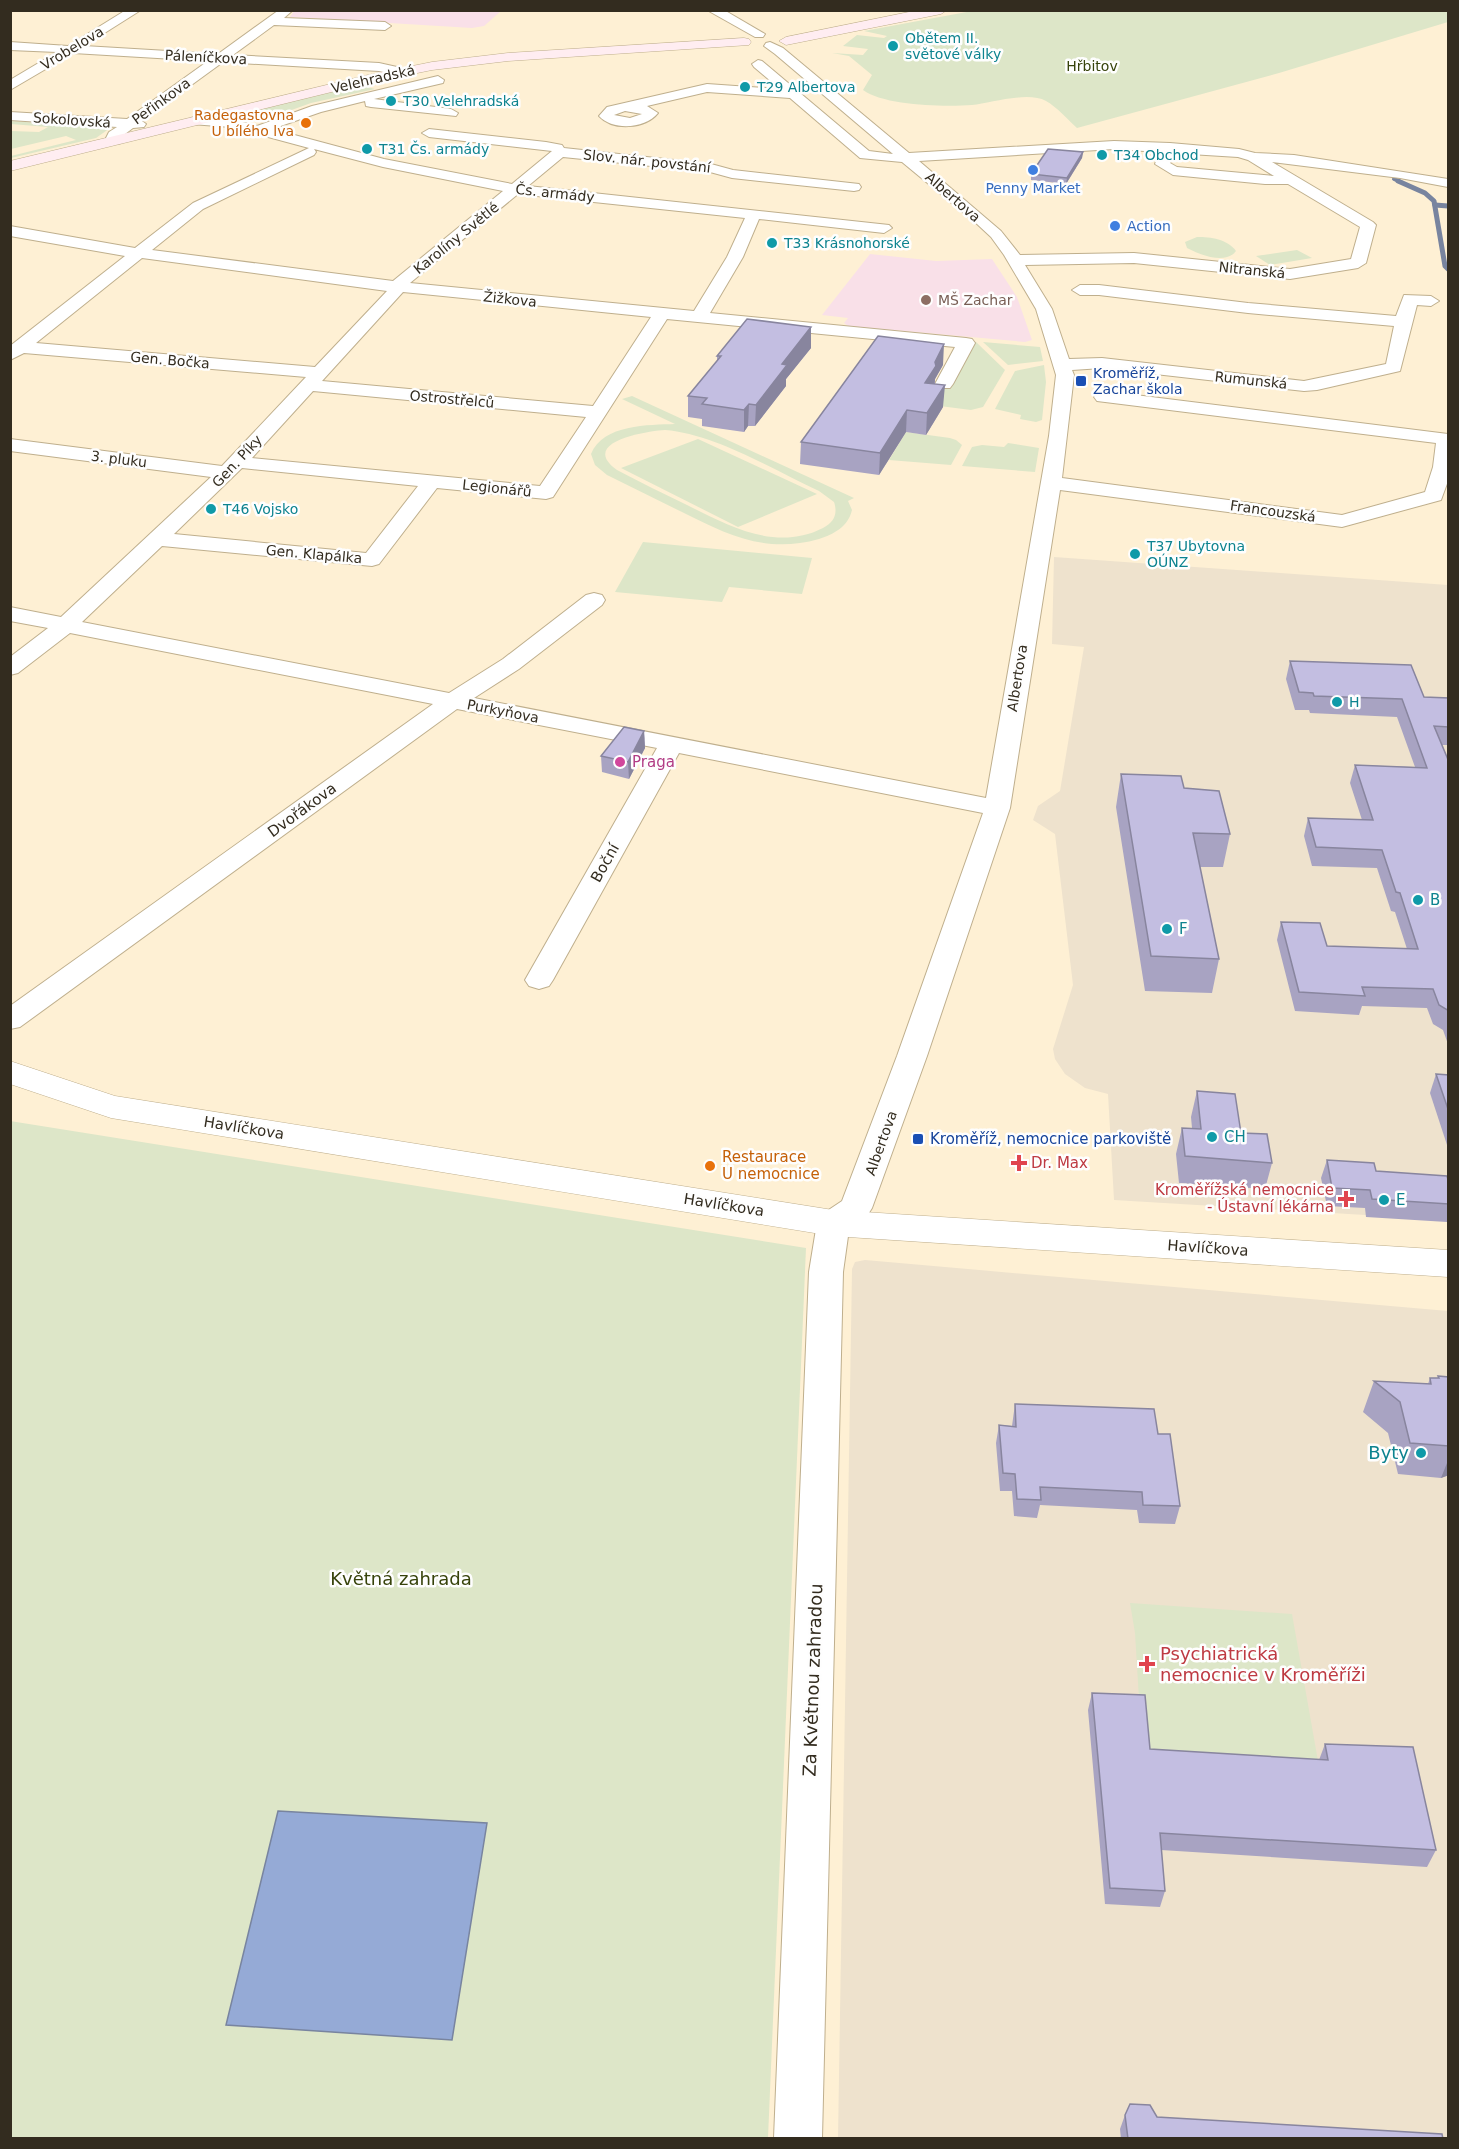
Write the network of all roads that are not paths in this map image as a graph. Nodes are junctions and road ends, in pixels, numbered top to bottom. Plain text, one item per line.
1 (135, 10) edge
2 (287, 10) edge
3 (712, 10) edge
4 (941, 10) edge
5 (273, 21) junction
6 (385, 26) dead end
7 (759, 34) junction
8 (778, 41) junction
9 (744, 42) junction
10 (10, 46) edge
11 (70, 49) junction
12 (221, 58) junction
13 (758, 64) dead end
14 (401, 72) junction
15 (438, 80) dead end
16 (10, 86) edge
17 (792, 94) junction
18 (353, 101) junction
19 (625, 107) dead end
20 (451, 113) dead end
21 (10, 116) edge
22 (233, 117) junction
23 (130, 123) junction
24 (169, 128) junction
25 (257, 130) junction
26 (429, 133) dead end
27 (116, 141) junction
28 (1170, 147) junction
29 (309, 152) dead end
30 (560, 152) junction
31 (906, 157) junction
32 (1252, 157) junction
33 (10, 166) edge
34 (732, 174) junction
35 (1290, 180) junction
36 (1449, 183) edge
37 (854, 187) dead end
38 (516, 189) junction
39 (698, 208) junction
40 (754, 214) junction
41 (884, 228) dead end
42 (10, 231) edge
43 (137, 254) junction
44 (1015, 260) junction
45 (397, 286) junction
46 (1080, 290) dead end
47 (1431, 301) dead end
48 (662, 314) junction
49 (700, 316) junction
50 (1403, 322) junction
51 (16, 351) edge
52 (1061, 365) junction
53 (312, 379) junction
54 (944, 384) edge
55 (1103, 397) dead end
56 (596, 412) junction
57 (1447, 432) edge
58 (10, 445) edge
59 (232, 468) junction
60 (432, 481) junction
61 (1051, 483) junction
62 (158, 539) junction
63 (594, 600) dead end
64 (10, 614) edge
65 (66, 625) junction
66 (10, 668) edge
67 (453, 701) junction
68 (671, 745) junction
69 (997, 808) junction
70 (539, 980) dead end
71 (10, 1020) edge
72 (10, 1072) edge
73 (833, 1223) junction
74 (1449, 1264) edge
75 (798, 2139) edge

1 - 11 street, Vrobelova
2 - 5 street, Peřinkova
3 - 7 street
4 - 8 main road, Velehradská
5 - 6 street
5 - 12 street, Peřinkova
7 - 8 main road, Velehradská
7 - 9 main road, Velehradská
8 - 9 main road, Velehradská
8 - 31 street, Albertova
9 - 14 main road, Velehradská
10 - 11 street, Páleníčkova
11 - 12 street, Páleníčkova
11 - 16 street, Vrobelova
12 - 14 street, Páleníčkova
12 - 23 street, Peřinkova
13 - 17 street
14 - 22 main road, Velehradská
15 - 18 street
17 - 19 street
17 - 31 street
18 - 20 street
18 - 25 street
21 - 23 street, Sokolovská
22 - 24 main road, Velehradská
22 - 25 street, Čs. armády
23 - 24 street, Sokolovská
23 - 27 street, Peřinkova
24 - 27 main road, Velehradská
25 - 38 street, Čs. armády
26 - 30 street, Slov. nár. povstání
27 - 33 main road, Velehradská
28 - 31 street, Nitranská
28 - 32 street, Nitranská
28 - 35 street, Nitranská
29 - 43 street
30 - 34 street, Slov. nár. povstání
30 - 38 street
31 - 44 street, Albertova
32 - 35 street, Nitranská
32 - 36 street
34 - 37 street, Slov. nár. povstání
34 - 39 street, Slov. nár. povstání
35 - 44 street, Nitranská
38 - 39 street, Čs. armády
38 - 45 street, Karolíny Světlé
39 - 40 street, Čs. armády
40 - 41 street, Čs. armády
40 - 49 street
42 - 43 street, Žižkova
43 - 45 street, Žižkova
43 - 51 street
44 - 52 street, Albertova
45 - 48 street, Žižkova
45 - 53 street, Gen. Píky
46 - 50 street
47 - 50 street, Rumunská
48 - 49 street, Žižkova
48 - 56 street, Legionářů
49 - 54 street, Žižkova
50 - 52 street, Rumunská
51 - 53 street, Gen. Bočka
52 - 61 street, Albertova
53 - 56 street, Ostrostřelců
53 - 59 street, Gen. Píky
55 - 57 street, Francouzská
56 - 60 street, Legionářů
57 - 61 street, Francouzská
58 - 59 street, 3. pluku
59 - 60 street, Legionářů
59 - 62 street, Gen. Píky
60 - 62 street, Gen. Klapálka
61 - 69 street, Albertova
62 - 65 street, Gen. Píky
63 - 67 street, Dvořákova
64 - 65 street, Purkyňova
65 - 66 street, Gen. Píky
65 - 67 street, Purkyňova
67 - 68 street, Purkyňova
67 - 71 street, Dvořákova
68 - 69 street, Purkyňova
68 - 70 street, Boční
69 - 73 street, Albertova
72 - 73 street, Havlíčkova
73 - 74 street, Havlíčkova
73 - 75 street, Za Květnou zahradou

